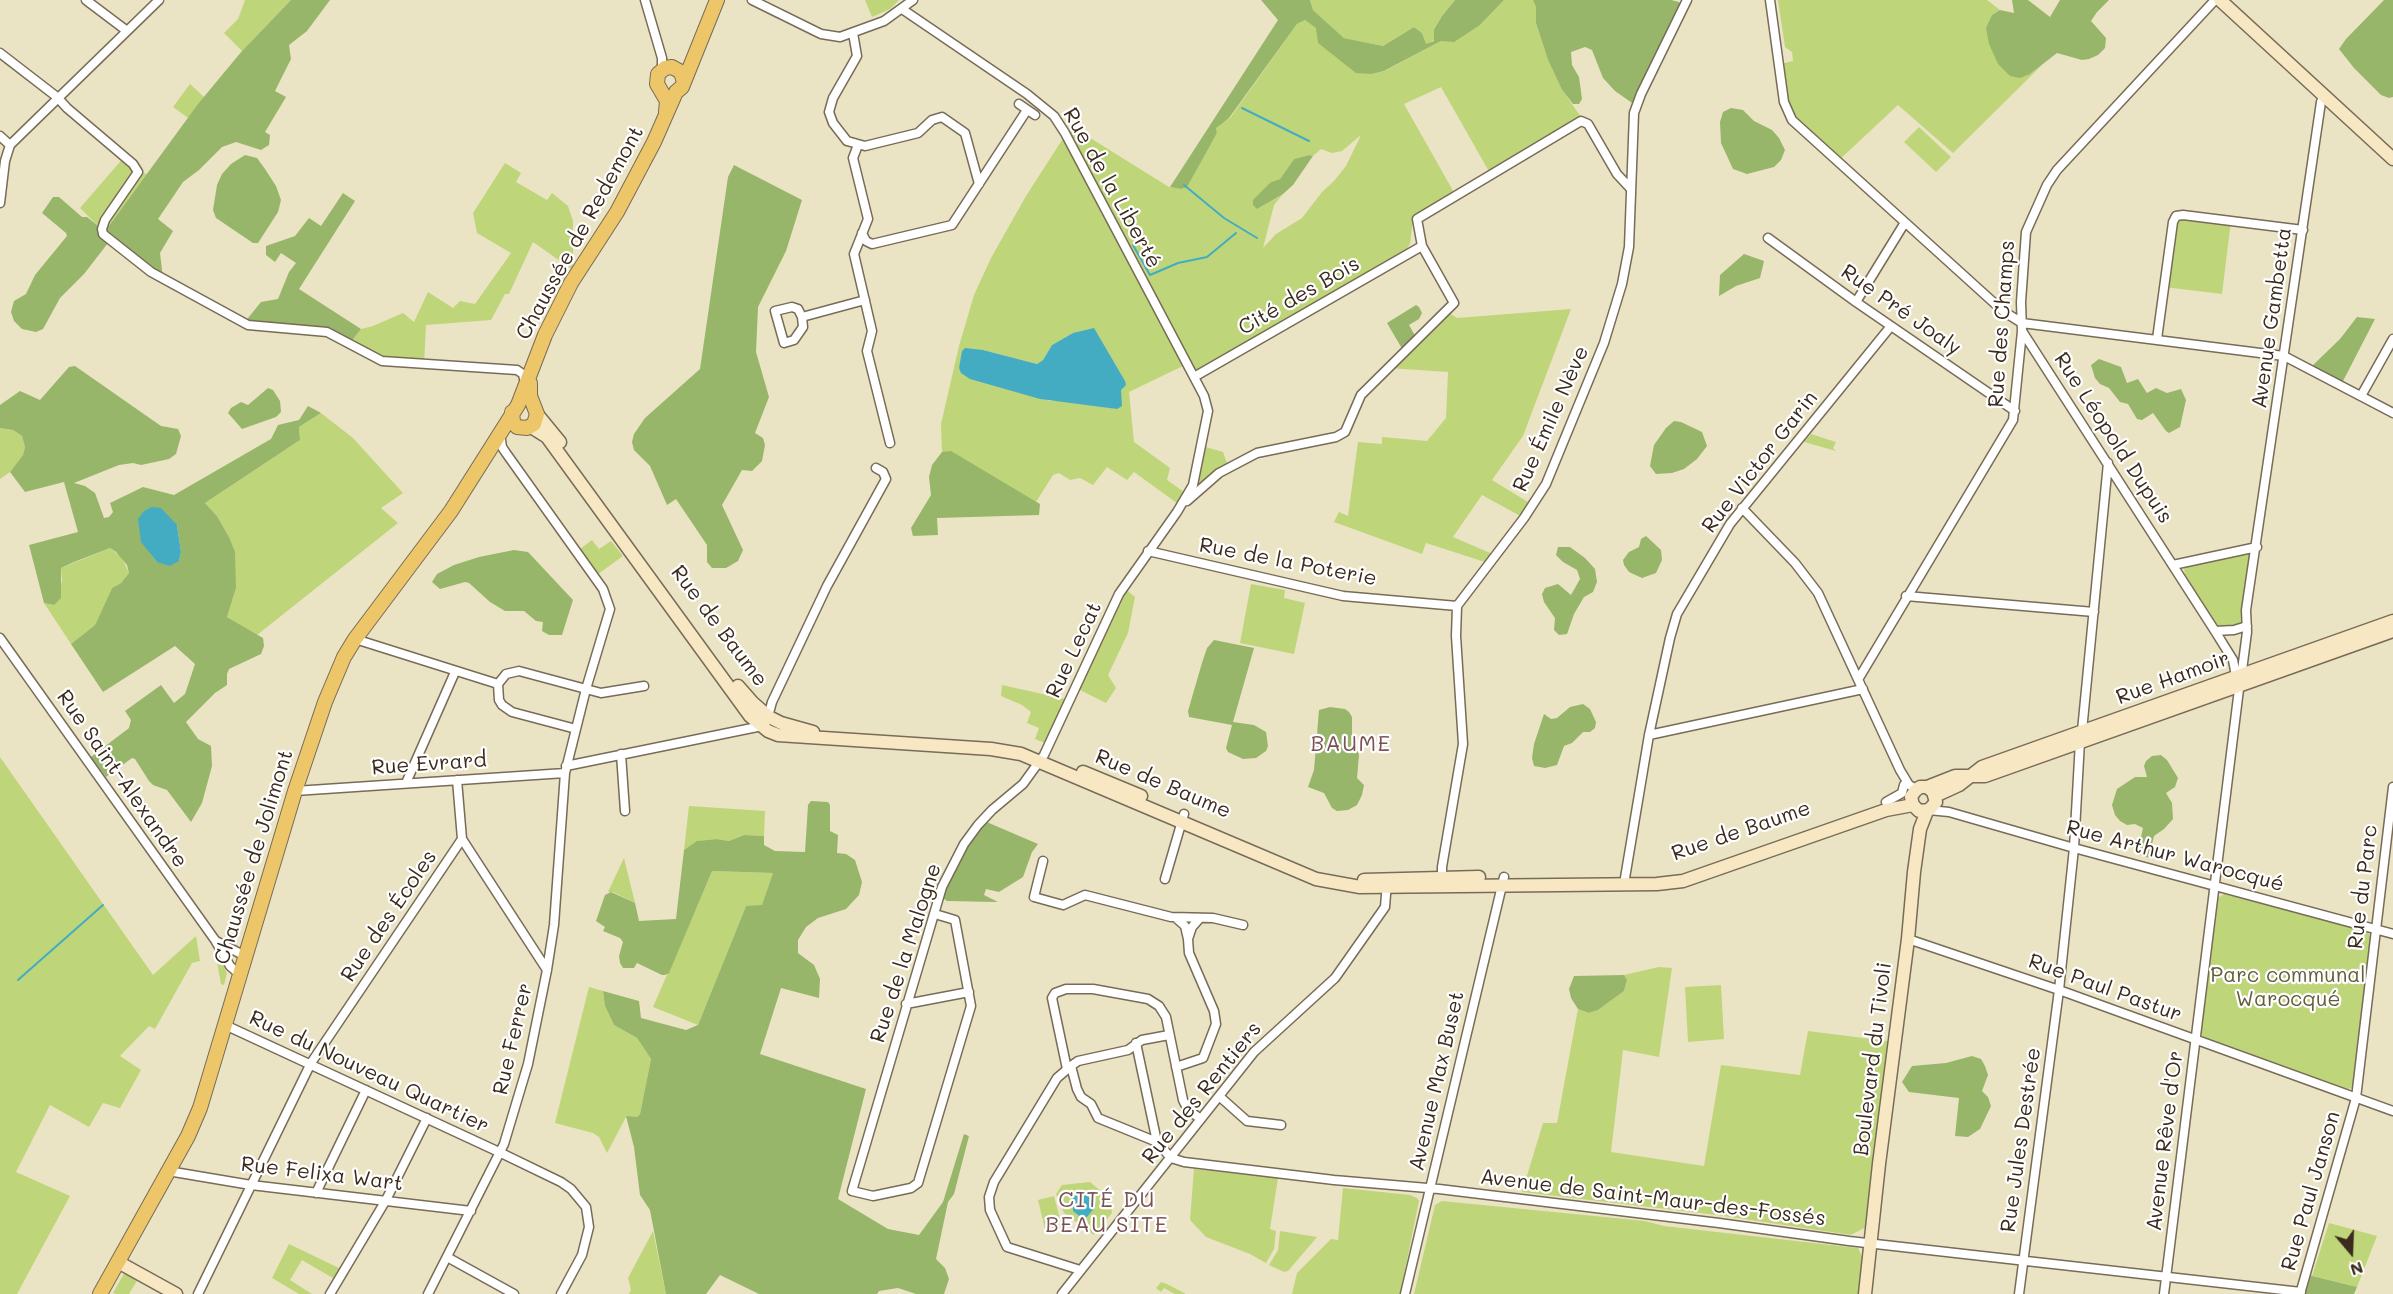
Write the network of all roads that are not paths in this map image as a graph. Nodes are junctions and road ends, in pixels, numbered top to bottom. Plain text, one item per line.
1 (86, 0) edge
2 (159, 0) edge
3 (645, 0) edge
4 (717, 0) edge
5 (752, 0) edge
6 (913, 0) edge
7 (1687, 0) edge
8 (1770, 0) edge
9 (2215, 0) edge
10 (2220, 0) edge
11 (902, 9) junction
12 (127, 31) junction
13 (853, 33) junction
14 (0, 53) edge
15 (670, 68) junction
16 (662, 91) junction
17 (676, 92) junction
18 (2324, 94) junction
19 (57, 97) junction
20 (1019, 104) dead end
21 (1027, 110) junction
22 (666, 115) junction
23 (1035, 116) dead end
24 (0, 135) edge
25 (10, 145) junction
26 (858, 146) junction
27 (2393, 159) edge
28 (979, 184) junction
29 (1630, 188) junction
30 (0, 203) edge
31 (1904, 224) junction
32 (2302, 230) junction
33 (862, 233) junction
34 (1768, 238) dead end
35 (1422, 246) junction
36 (865, 300) junction
37 (1856, 302) junction
38 (802, 317) dead end
39 (1891, 326) junction
40 (2022, 327) junction
41 (549, 328) junction
42 (2157, 339) junction
43 (2393, 339) edge
44 (2284, 356) junction
45 (517, 370) junction
46 (532, 371) junction
47 (1194, 377) junction
48 (525, 386) junction
49 (2361, 396) junction
50 (2015, 411) junction
51 (2393, 413) edge
52 (524, 415) junction
53 (501, 440) junction
54 (890, 443) dead end
55 (488, 454) junction
56 (2108, 463) junction
57 (876, 468) dead end
58 (1181, 506) junction
59 (1742, 508) junction
60 (2257, 547) junction
61 (1149, 551) junction
62 (2173, 564) junction
63 (1906, 596) junction
64 (1457, 606) junction
65 (2094, 612) junction
66 (2393, 621) edge
67 (2247, 626) junction
68 (2215, 631) junction
69 (2393, 631) edge
70 (0, 638) edge
71 (355, 639) junction
72 (454, 672) junction
73 (1858, 678) junction
74 (2240, 679) junction
75 (498, 684) junction
76 (644, 686) dead end
77 (586, 689) junction
78 (1863, 689) junction
79 (764, 721) junction
80 (576, 729) junction
81 (1649, 735) junction
82 (2081, 736) junction
83 (621, 753) junction
84 (1042, 758) junction
85 (566, 770) junction
86 (1900, 770) junction
87 (456, 780) junction
88 (406, 783) junction
89 (2393, 787) edge
90 (295, 791) junction
91 (1921, 799) junction
92 (625, 811) dead end
93 (1183, 818) junction
94 (462, 839) junction
95 (2074, 848) junction
96 (1043, 861) dead end
97 (1625, 878) junction
98 (1166, 879) dead end
99 (1503, 881) junction
100 (1442, 882) junction
101 (1387, 884) junction
102 (2215, 884) junction
103 (935, 914) junction
104 (1173, 917) junction
105 (1200, 918) junction
106 (1243, 926) dead end
107 (2375, 929) junction
108 (2393, 934) edge
109 (1188, 939) junction
110 (1908, 939) junction
111 (215, 940) junction
112 (245, 956) junction
113 (548, 970) junction
114 (239, 974) junction
115 (2059, 990) junction
116 (969, 992) junction
117 (906, 1004) junction
118 (225, 1025) junction
119 (1169, 1035) junction
120 (2196, 1040) junction
121 (1136, 1043) junction
122 (311, 1064) junction
123 (1069, 1067) junction
124 (1176, 1067) junction
125 (366, 1090) junction
126 (1219, 1096) junction
127 (2356, 1098) junction
128 (2393, 1111) edge
129 (427, 1118) junction
130 (1201, 1119) junction
131 (1281, 1125) dead end
132 (1157, 1142) junction
133 (499, 1152) junction
134 (1172, 1158) junction
135 (168, 1172) junction
136 (251, 1185) junction
137 (1430, 1188) junction
138 (316, 1193) junction
139 (386, 1200) junction
140 (471, 1211) junction
141 (1871, 1242) junction
142 (447, 1257) junction
143 (2023, 1260) junction
144 (118, 1262) junction
145 (1080, 1270) junction
146 (2166, 1276) junction
147 (102, 1293) edge
148 (2300, 1293) edge
149 (176, 1294) edge
150 (198, 1294) edge
151 (330, 1294) edge
152 (428, 1294) edge
153 (514, 1294) edge
154 (561, 1294) edge
155 (1062, 1294) edge
156 (1405, 1294) edge
157 (1865, 1294) edge
158 (2019, 1294) edge
159 (2164, 1294) edge

1 - 12 street
2 - 12 street
3 - 15 street
4 - 15 main road
5 - 13 street
6 - 11 street
7 - 29 street, Rue Émile Nève
8 - 31 street
9 - 40 street, Rue des Champs
10 - 18 main road
11 - 13 street
11 - 47 street, Rue de la Liberté
12 - 19 street
13 - 26 street
14 - 19 street
15 - 16 main road, Chaussée de Redemont
15 - 17 main road, Chaussée de Redemont
16 - 17 main road
16 - 22 main road, Chaussée de Redemont
17 - 22 main road, Chaussée de Redemont
18 - 27 main road
18 - 32 street, Avenue Gambetta
19 - 25 street
19 - 45 street
20 - 21 street
21 - 23 street
21 - 28 street
22 - 41 main road, Chaussée de Redemont
24 - 25 street
25 - 30 street
26 - 28 street
26 - 33 street
28 - 33 street
29 - 35 street
29 - 64 street, Rue Émile Nève
31 - 37 street
31 - 40 street
32 - 42 street
32 - 44 street, Avenue Gambetta
33 - 36 street
34 - 37 street, Rue Pré Joaly
35 - 47 street, Cité des Bois
35 - 58 street
36 - 38 street
36 - 54 street
37 - 39 street, Rue Pré Joaly
39 - 50 street, Rue Pré Joaly
39 - 59 street, Rue Victor Garin
40 - 42 street
40 - 50 street, Rue des Champs
40 - 56 street, Rue Léopold Dupuis
41 - 45 street
41 - 46 main road, Chaussée de Redemont
42 - 44 street
43 - 49 street
44 - 49 street
44 - 60 street, Avenue Gambetta
45 - 48 street
46 - 48 main road, Chaussée de Redemont
46 - 52 main road, Chaussée de Redemont
47 - 58 street, Rue de la Liberté
48 - 52 main road, Chaussée de Redemont
49 - 51 street
50 - 63 street, Rue des Champs
52 - 53 main road, Chaussée de Jolimont
52 - 55 main road, Chaussée de Jolimont
52 - 79 main road, Rue de Baume
53 - 55 main road, Chaussée de Jolimont
53 - 77 street, Rue Ferrer
55 - 71 main road, Chaussée de Jolimont
56 - 62 street, Rue Léopold Dupuis
56 - 65 street, Rue Jules Destrée
57 - 79 street
58 - 61 street, Rue Lecat
59 - 73 street
59 - 81 street, Rue Victor Garin
60 - 62 street
60 - 67 street, Avenue Gambetta
61 - 64 street, Rue de la Poterie
61 - 84 street, Rue Lecat
62 - 68 street, Rue Léopold Dupuis
63 - 65 street
63 - 73 street, Rue des Champs
64 - 100 street
65 - 82 street, Rue Jules Destrée
66 - 74 main road, Rue Hamoir
67 - 68 street
67 - 74 street, Avenue Gambetta
68 - 74 street, Rue Léopold Dupuis
69 - 74 main road, Rue Hamoir
70 - 111 street, Rue Saint-Alexandre
71 - 72 street
71 - 90 main road, Chaussée de Jolimont
72 - 75 street
72 - 88 street
73 - 78 street
74 - 82 main road, Rue Hamoir
74 - 102 street, Avenue Rêve d'Or
75 - 77 street
75 - 80 street
76 - 77 street
77 - 80 street, Rue Ferrer
78 - 81 street
78 - 86 street
79 - 83 street, Rue Evrard
79 - 84 main road, Rue de Baume
80 - 85 street, Rue Ferrer
81 - 97 street, Rue Victor Garin
82 - 91 main road, Rue Hamoir
82 - 95 street, Rue Jules Destrée
83 - 85 street, Rue Evrard
83 - 92 street
84 - 93 main road, Rue de Baume
84 - 103 street, Rue de la Malogne
85 - 87 street, Rue Evrard
85 - 113 street, Rue Ferrer
86 - 91 street
86 - 91 street
87 - 88 street, Rue Evrard
87 - 94 street, Rue des Écoles
88 - 90 street, Rue Evrard
89 - 107 street, Rue du Parc
90 - 112 main road, Chaussée de Jolimont
91 - 95 street, Rue Arthur Warocqué
91 - 97 main road, Rue de Baume
91 - 99 main road, Rue de Baume
91 - 110 main road, Boulevard du Tivoli
93 - 98 street
93 - 101 main road, Rue de Baume
94 - 113 street
94 - 122 street, Rue des Écoles
95 - 102 street, Rue Arthur Warocqué
95 - 115 street, Rue Jules Destrée
96 - 104 street
97 - 99 main road, Rue de Baume
99 - 100 main road, Rue de Baume
99 - 137 street, Avenue Max Buset
100 - 101 main road, Rue de Baume
101 - 126 street, Rue des Rentiers
102 - 107 street, Rue Arthur Warocqué
102 - 120 street, Avenue Rêve d'Or
103 - 116 street
103 - 117 street, Rue de la Malogne
104 - 105 street
104 - 109 street
105 - 106 street
105 - 109 street
107 - 108 street, Rue Arthur Warocqué
107 - 127 street, Rue du Parc
109 - 124 street
110 - 115 street, Rue Paul Pastur
110 - 141 main road, Boulevard du Tivoli
111 - 112 street, Rue Saint-Alexandre
111 - 114 street, Rue Saint-Alexandre
112 - 114 main road, Chaussée de Jolimont
113 - 133 street, Rue Ferrer
114 - 118 main road, Chaussée de Jolimont
115 - 120 street, Rue Paul Pastur
115 - 143 street, Rue Jules Destrée
116 - 117 street
116 - 117 street, Rue de la Malogne
118 - 122 street, Rue du Nouveau Quartier
118 - 135 main road, Chaussée de Jolimont
119 - 121 street
119 - 123 street
119 - 124 street
120 - 127 street, Rue Paul Pastur
120 - 146 street, Avenue Rêve d'Or
121 - 123 street
121 - 132 street
122 - 125 street, Rue du Nouveau Quartier
122 - 136 street, Rue des Écoles
123 - 132 street
123 - 145 street
124 - 130 street
125 - 129 street, Rue du Nouveau Quartier
125 - 138 street
126 - 130 street, Rue des Rentiers
126 - 131 street
127 - 128 street, Rue Paul Pastur
127 - 148 street, Rue Paul Janson
129 - 133 street, Rue du Nouveau Quartier
129 - 139 street
130 - 134 street, Rue des Rentiers
132 - 134 street
133 - 140 street, Rue Ferrer
133 - 154 street, Rue du Nouveau Quartier
134 - 137 street, Avenue de Saint-Maur-des-Fossés
134 - 145 street, Rue des Rentiers
135 - 136 street, Rue Felixa Wart
135 - 144 main road, Chaussée de Jolimont
136 - 138 street, Rue Felixa Wart
136 - 150 street, Rue des Écoles
137 - 141 street, Avenue de Saint-Maur-des-Fossés
137 - 156 street, Avenue Max Buset
138 - 139 street, Rue Felixa Wart
139 - 140 street, Rue Felixa Wart
139 - 151 street
140 - 142 street, Rue Ferrer
141 - 143 street, Avenue de Saint-Maur-des-Fossés
141 - 157 main road, Boulevard du Tivoli
142 - 152 street, Rue Ferrer
142 - 153 street
143 - 146 street, Avenue de Saint-Maur-des-Fossés
143 - 158 street, Rue Jules Destrée
144 - 147 main road, Chaussée de Jolimont
144 - 149 main road
145 - 155 street, Rue des Rentiers
146 - 148 street, Avenue de Saint-Maur-des-Fossés
146 - 159 street, Avenue Rêve d'Or

